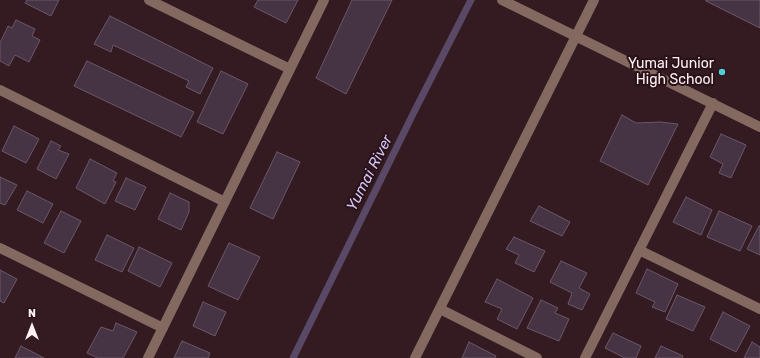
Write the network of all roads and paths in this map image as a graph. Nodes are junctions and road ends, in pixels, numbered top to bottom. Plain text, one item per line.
1 (149, 0) edge
2 (324, 0) edge
3 (502, 0) edge
4 (594, 0) edge
5 (576, 36) junction
6 (290, 69) junction
7 (0, 90) edge
8 (712, 103) junction
9 (760, 127) edge
10 (225, 202) junction
11 (0, 248) edge
12 (639, 250) junction
13 (440, 309) junction
14 (760, 309) edge
15 (163, 328) junction
16 (148, 358) edge
17 (415, 358) edge
18 (537, 358) edge
19 (585, 358) edge

1 - 6 street
2 - 6 street
3 - 5 street
4 - 5 street
5 - 8 street
5 - 13 street
6 - 10 street
7 - 10 street
8 - 9 street
8 - 12 street
10 - 15 street
11 - 15 street
12 - 14 street
12 - 19 street
13 - 17 street
13 - 18 street
15 - 16 street

